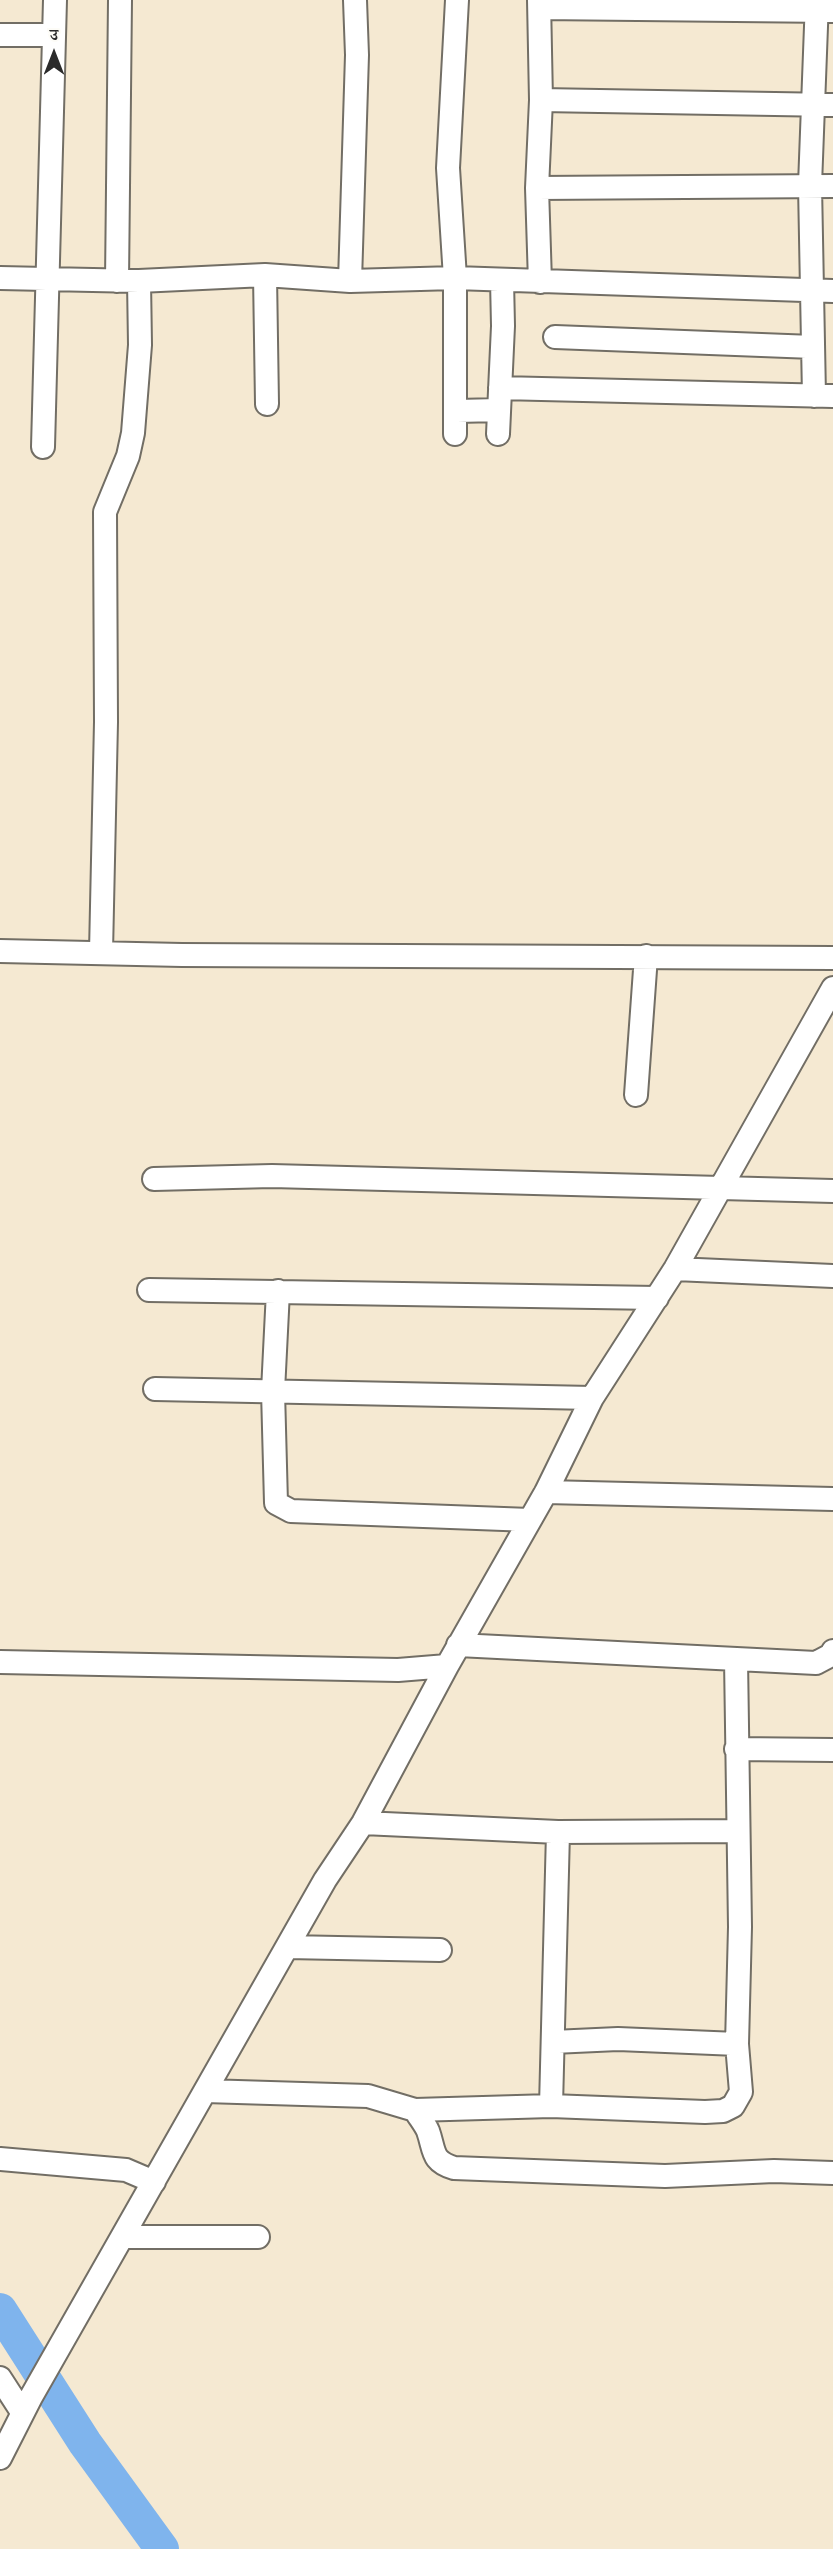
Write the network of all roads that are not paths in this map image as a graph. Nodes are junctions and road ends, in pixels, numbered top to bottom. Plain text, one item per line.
1 (55, 0) edge
2 (120, 0) edge
3 (355, 0) edge
4 (457, 0) edge
5 (539, 4) edge
6 (822, 8) edge
7 (0, 35) edge
8 (54, 35) junction
9 (541, 100) junction
10 (823, 105) edge
11 (810, 185) junction
12 (833, 186) edge
13 (537, 188) junction
14 (265, 275) junction
15 (0, 278) edge
16 (455, 278) junction
17 (46, 279) junction
18 (502, 280) junction
19 (128, 281) junction
20 (350, 281) junction
21 (540, 282) junction
22 (810, 290) junction
23 (833, 291) edge
24 (555, 337) dead end
25 (813, 347) junction
26 (500, 388) junction
27 (824, 396) edge
28 (267, 404) dead end
29 (457, 411) junction
30 (499, 411) junction
31 (455, 434) dead end
32 (498, 434) dead end
33 (43, 447) dead end
34 (0, 951) edge
35 (101, 952) junction
36 (646, 956) junction
37 (833, 958) edge
38 (833, 988) edge
39 (636, 1095) dead end
40 (154, 1179) dead end
41 (719, 1187) junction
42 (833, 1191) edge
43 (675, 1269) junction
44 (833, 1276) edge
45 (149, 1290) dead end
46 (278, 1291) junction
47 (657, 1298) junction
48 (155, 1389) dead end
49 (273, 1391) junction
50 (592, 1398) junction
51 (546, 1492) junction
52 (833, 1499) edge
53 (530, 1520) junction
54 (458, 1645) junction
55 (833, 1651) edge
56 (736, 1659) junction
57 (0, 1662) edge
58 (447, 1666) junction
59 (736, 1749) junction
60 (833, 1750) edge
61 (363, 1823) junction
62 (738, 1831) junction
63 (558, 1832) junction
64 (287, 1947) junction
65 (440, 1950) dead end
66 (552, 2043) junction
67 (737, 2044) junction
68 (205, 2091) junction
69 (551, 2106) junction
70 (415, 2110) junction
71 (0, 2158) edge
72 (833, 2173) edge
73 (154, 2182) junction
74 (123, 2237) junction
75 (258, 2237) dead end
76 (0, 2378) edge
77 (27, 2405) junction
78 (0, 2458) edge

1 - 8 street
2 - 19 street
3 - 20 street
4 - 16 street
5 - 6 street
5 - 9 street
6 - 10 street
7 - 8 street
8 - 17 street
9 - 10 street
9 - 13 street
10 - 11 street
11 - 12 street
11 - 13 street
11 - 22 street
13 - 21 street
14 - 19 street
14 - 20 street
14 - 28 street
15 - 17 street
16 - 18 street
16 - 20 street
16 - 29 street
17 - 19 street
17 - 33 street
18 - 21 street
18 - 26 street
19 - 35 street
21 - 22 street
22 - 23 street
22 - 25 street
24 - 25 street
25 - 27 street
26 - 27 street
26 - 30 street
29 - 30 street
29 - 31 street
30 - 32 street
34 - 35 street
35 - 36 street
36 - 37 street
36 - 39 street
38 - 41 street
40 - 41 street
41 - 42 street
41 - 43 street
43 - 44 street
43 - 47 street
45 - 46 street
46 - 47 street
46 - 49 street
47 - 50 street
48 - 49 street
49 - 50 street
49 - 53 street
50 - 51 street
51 - 52 street
51 - 53 street
53 - 54 street
54 - 56 street
54 - 58 street
55 - 56 street
56 - 59 street
57 - 58 street
58 - 61 street
59 - 60 street
59 - 62 street
61 - 63 street
61 - 64 street
62 - 63 street
62 - 67 street
63 - 66 street
64 - 65 street
64 - 68 street
66 - 67 street
66 - 69 street
67 - 69 street
68 - 70 street
68 - 73 street
69 - 70 street
70 - 72 street
71 - 73 street
73 - 74 street
74 - 75 street
74 - 77 street
76 - 77 street
77 - 78 street

